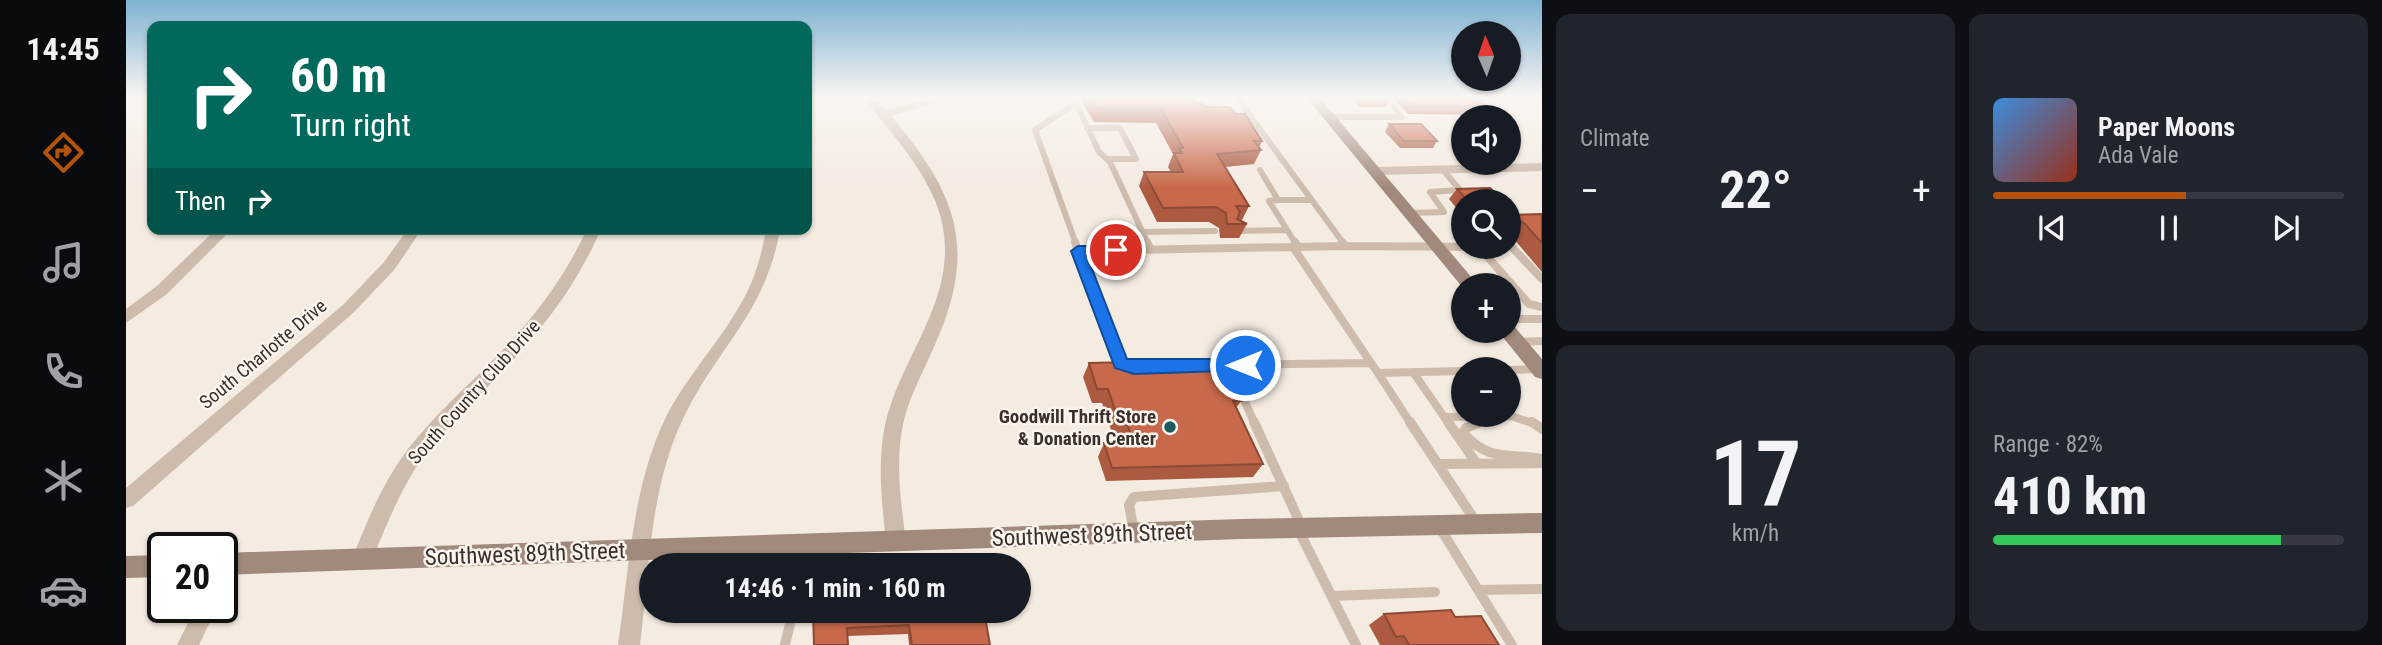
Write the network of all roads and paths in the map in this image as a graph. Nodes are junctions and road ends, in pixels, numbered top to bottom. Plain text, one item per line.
1 (894, 128) edge
2 (1038, 128) edge
3 (1087, 128) edge
4 (1120, 128) edge
5 (1259, 128) edge
6 (1338, 128) edge
7 (1108, 159) junction
8 (1542, 167) edge
9 (1260, 170) dead end
10 (1443, 170) junction
11 (1375, 171) junction
12 (1278, 200) junction
13 (1311, 200) junction
14 (1409, 213) junction
15 (1287, 230) junction
16 (1215, 231) dead end
17 (1236, 231) edge
18 (1142, 232) junction
19 (219, 235) edge
20 (411, 235) edge
21 (591, 235) edge
22 (772, 235) edge
23 (1345, 246) junction
24 (1296, 247) junction
25 (1438, 248) junction
26 (1451, 248) edge
27 (1151, 250) junction
28 (1078, 251) junction
29 (1521, 257) edge
30 (1488, 259) edge
31 (1460, 273) edge
32 (1499, 273) edge
33 (1542, 279) edge
34 (1521, 298) edge
35 (1542, 307) edge
36 (126, 317) edge
37 (1521, 319) edge
38 (1542, 319) edge
39 (1521, 337) edge
40 (1542, 341) edge
41 (1519, 343) edge
42 (1371, 363) junction
43 (1228, 365) junction
44 (1204, 366) edge
45 (1134, 368) edge
46 (1521, 370) edge
47 (1541, 370) edge
48 (1451, 371) edge
49 (1413, 372) junction
50 (1378, 373) junction
51 (1521, 416) edge
52 (1445, 417) junction
53 (1451, 417) edge
54 (1468, 427) edge
55 (1542, 429) edge
56 (1542, 461) edge
57 (1438, 464) junction
58 (1477, 464) junction
59 (1284, 486) junction
60 (126, 500) edge
61 (1542, 523) edge
62 (1478, 525) junction
63 (1438, 526) junction
64 (1300, 528) junction
65 (1134, 533) junction
66 (896, 541) junction
67 (831, 544) junction
68 (768, 546) junction
69 (643, 550) junction
70 (774, 553) edge
71 (823, 553) edge
72 (362, 559) junction
73 (147, 566) edge
74 (126, 567) edge
75 (238, 568) edge
76 (1542, 589) edge
77 (1478, 590) junction
78 (1435, 592) dead end
79 (1332, 596) junction
80 (199, 623) edge
81 (790, 623) edge
82 (188, 645) edge
83 (629, 645) edge
84 (785, 645) edge
85 (1356, 645) edge
86 (1512, 645) edge

1 - 66 street
2 - 28 lane
3 - 7 lane
4 - 7 lane
5 - 13 lane
6 - 11 main road
7 - 18 lane
8 - 10 street
9 - 12 lane
10 - 11 street
10 - 14 lane
11 - 14 main road
12 - 13 lane
12 - 15 lane
13 - 23 lane
14 - 25 main road
15 - 17 lane
15 - 24 lane
16 - 18 lane
18 - 27 lane
19 - 36 street
20 - 60 street, South Charlotte Drive
21 - 72 street, South Country Club Drive
22 - 69 street
23 - 24 lane
23 - 25 lane
24 - 27 lane
24 - 42 lane
25 - 26 lane
25 - 31 main road
27 - 28 lane
28 - 45 lane
29 - 33 lane
30 - 32 lane
34 - 35 lane
37 - 38 lane
39 - 40 lane
41 - 47 main road
42 - 43 lane
42 - 50 lane
43 - 44 lane
43 - 59 lane
46 - 47 lane
48 - 49 lane
49 - 50 lane
49 - 52 lane
50 - 57 lane
51 - 55 lane
52 - 53 lane
52 - 58 lane
54 - 56 lane
56 - 58 lane
57 - 58 lane
57 - 62 lane
59 - 64 lane
59 - 65 lane
61 - 62 main road, Southwest 89th Street
62 - 63 main road, Southwest 89th Street
63 - 64 main road, Southwest 89th Street
63 - 77 lane
64 - 65 main road, Southwest 89th Street
64 - 79 lane
65 - 66 main road, Southwest 89th Street
66 - 67 main road, Southwest 89th Street
67 - 68 main road, Southwest 89th Street
67 - 71 lane
68 - 69 main road, Southwest 89th Street
68 - 70 lane
69 - 72 main road, Southwest 89th Street
69 - 83 street
72 - 75 main road, Southwest 89th Street
73 - 74 main road
76 - 77 lane
77 - 86 lane
78 - 79 lane
79 - 85 lane
80 - 82 street
81 - 84 lane

